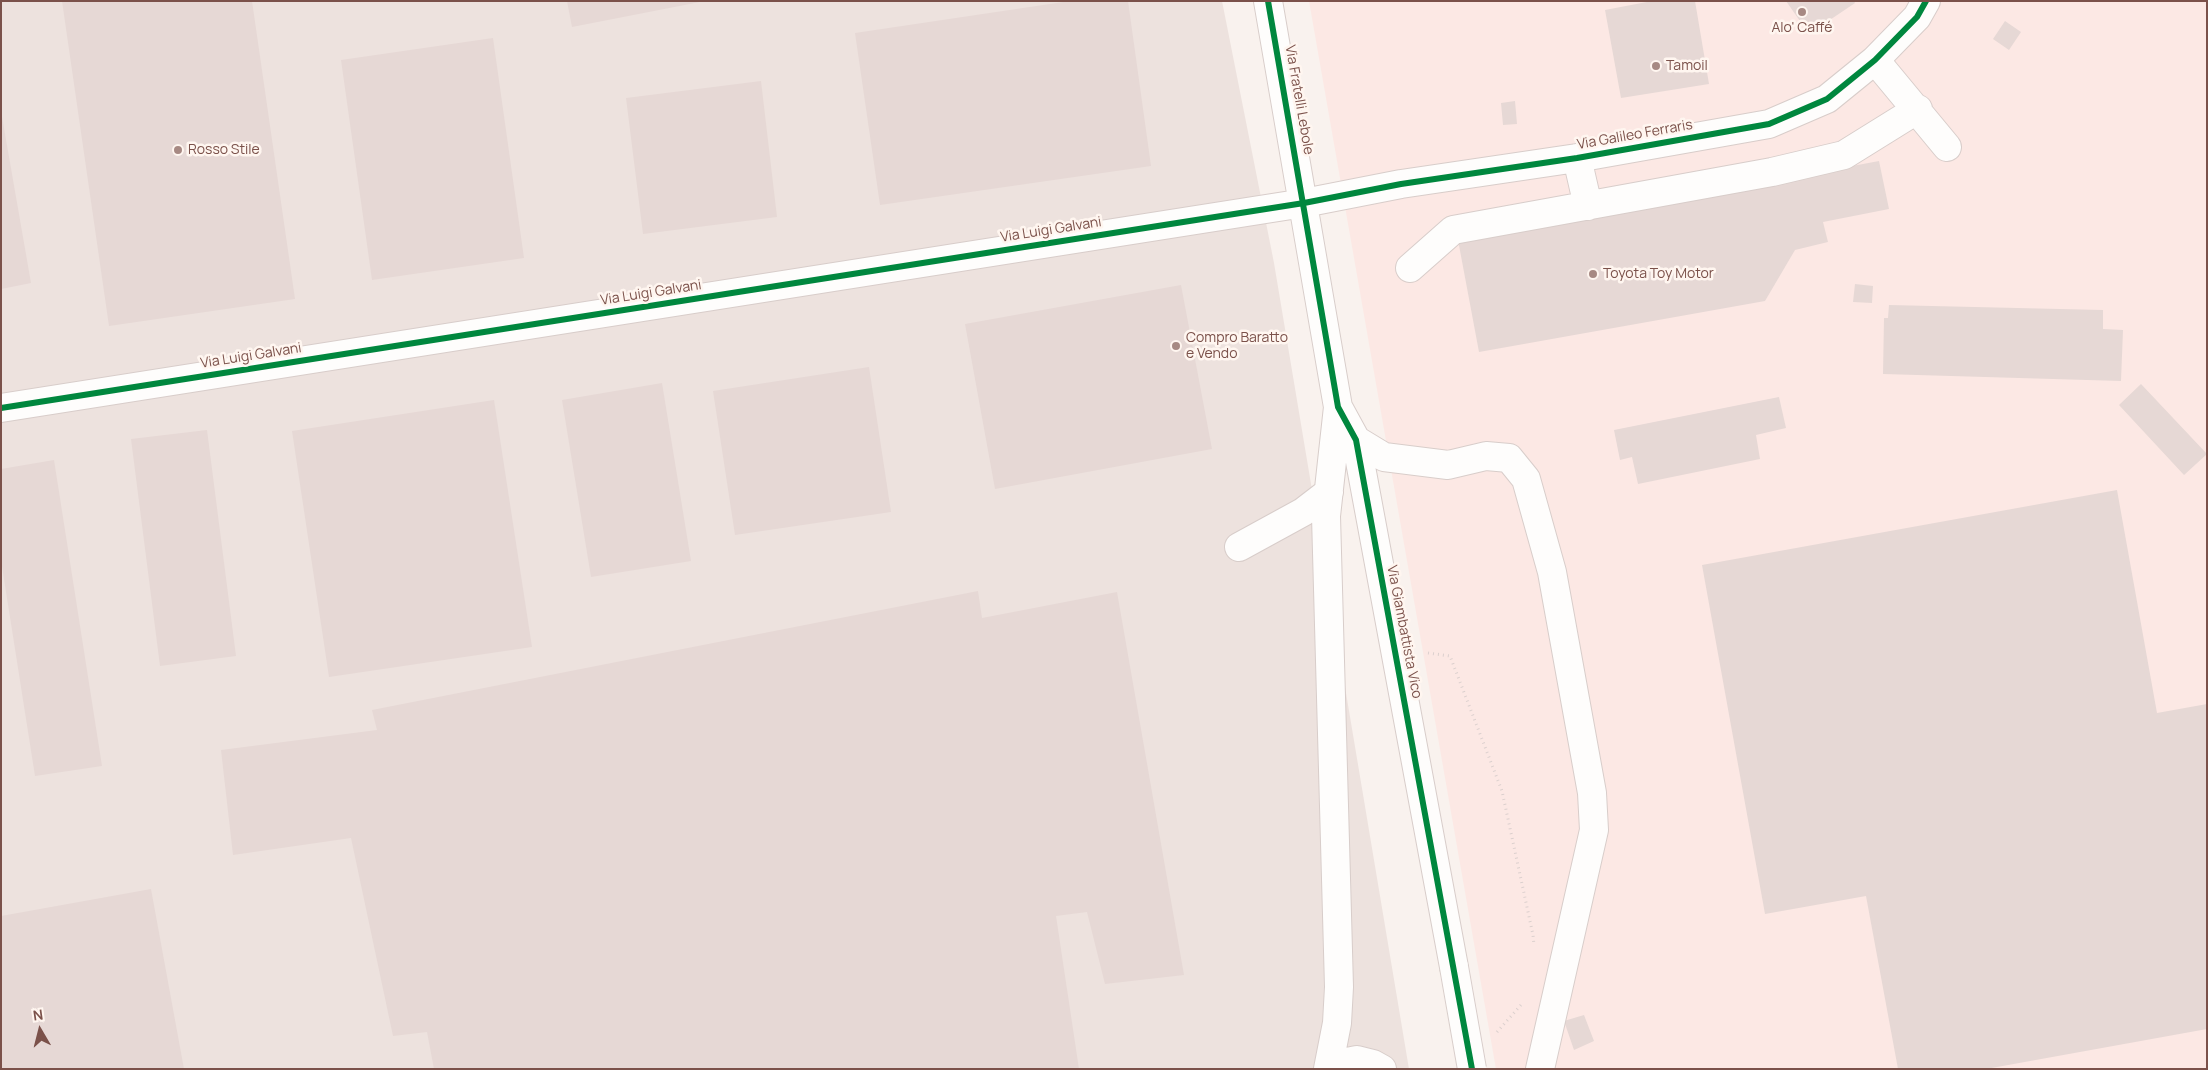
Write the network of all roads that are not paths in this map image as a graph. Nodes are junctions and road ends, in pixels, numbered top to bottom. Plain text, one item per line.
1 (1268, 1) edge
2 (1926, 1) edge
3 (1875, 60) junction
4 (1918, 109) junction
5 (1947, 147) dead end
6 (1577, 158) junction
7 (1304, 203) junction
8 (1588, 206) junction
9 (1410, 268) dead end
10 (1338, 407) junction
11 (1, 408) edge
12 (1356, 440) junction
13 (1329, 492) junction
14 (1239, 547) dead end
15 (1329, 1069) edge
16 (1382, 1069) edge
17 (1472, 1069) edge
18 (1540, 1069) edge

1 - 7 street, Via Fratelli Lebole
2 - 3 street, Via Galileo Ferraris
3 - 4 street
3 - 6 street, Via Galileo Ferraris
4 - 5 street
4 - 8 street
6 - 7 street, Via Galileo Ferraris
6 - 8 street
7 - 10 street, Via Giambattista Vico
7 - 11 street, Via Luigi Galvani
8 - 9 street
10 - 12 street, Via Giambattista Vico
10 - 13 street
12 - 17 street, Via Giambattista Vico, bridge
12 - 18 street
13 - 14 street
13 - 15 street
15 - 16 street

